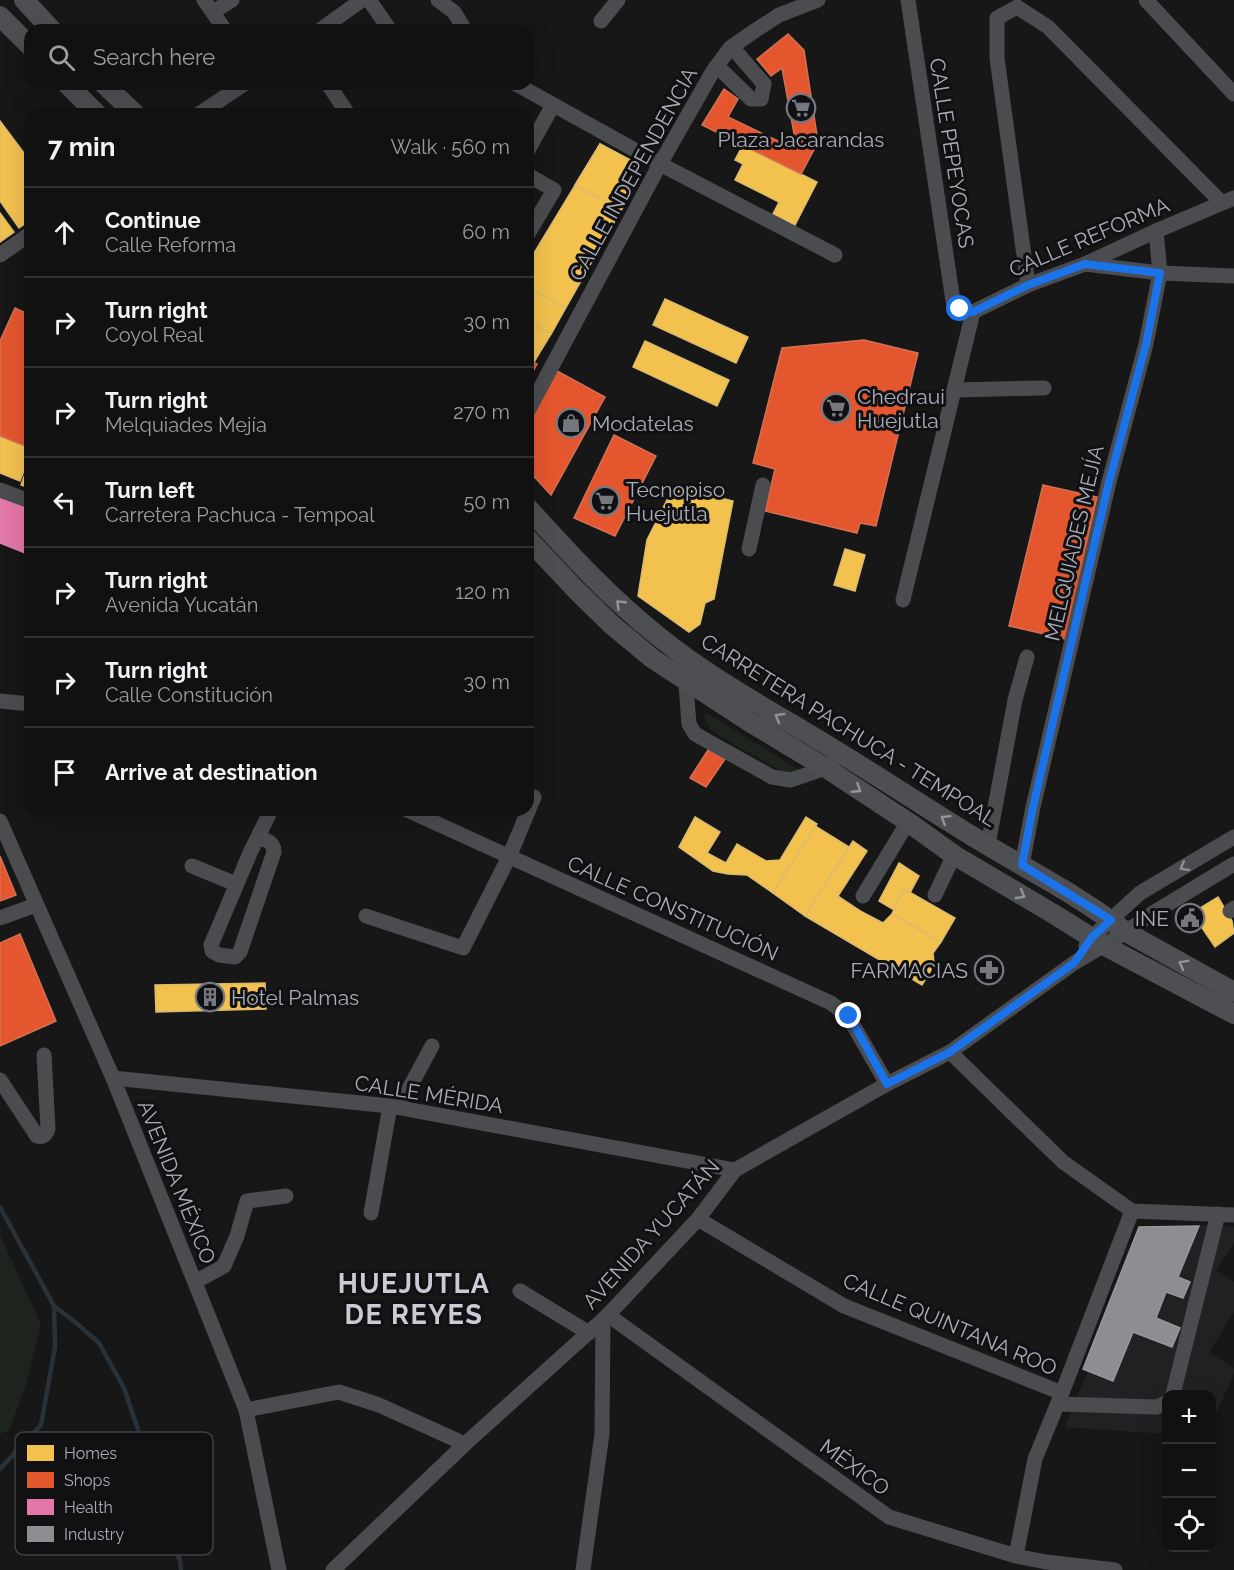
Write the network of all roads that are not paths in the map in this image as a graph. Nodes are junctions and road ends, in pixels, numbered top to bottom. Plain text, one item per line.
1 (24, 0) edge
2 (232, 0) edge
3 (362, 0) edge
4 (369, 0) edge
5 (438, 0) edge
6 (618, 0) edge
7 (818, 0) edge
8 (908, 0) edge
9 (1146, 0) edge
10 (801, 3) edge
11 (208, 6) edge
12 (0, 16) edge
13 (601, 21) dead end
14 (46, 24) edge
15 (221, 24) edge
16 (328, 24) edge
17 (386, 24) edge
18 (461, 24) edge
19 (24, 40) edge
20 (732, 47) junction
21 (717, 66) junction
22 (73, 90) edge
23 (95, 90) edge
24 (110, 90) edge
25 (235, 90) edge
26 (332, 90) edge
27 (527, 90) edge
28 (1234, 94) edge
29 (82, 99) junction
30 (553, 105) junction
31 (91, 108) edge
32 (129, 108) edge
33 (208, 108) edge
34 (344, 108) edge
35 (534, 139) edge
36 (660, 164) junction
37 (534, 178) edge
38 (1228, 200) edge
39 (534, 220) edge
40 (1156, 231) junction
41 (24, 238) edge
42 (0, 255) edge
43 (835, 255) dead end
44 (1085, 264) junction
45 (1160, 273) junction
46 (1234, 276) edge
47 (1028, 285) junction
48 (967, 310) junction
49 (1044, 388) dead end
50 (954, 390) junction
51 (534, 400) edge
52 (763, 484) dead end
53 (0, 490) edge
54 (24, 499) edge
55 (534, 515) edge
56 (534, 545) edge
57 (749, 549) dead end
58 (903, 600) dead end
59 (683, 654) junction
60 (1027, 657) dead end
61 (686, 681) junction
62 (0, 700) edge
63 (24, 703) edge
64 (840, 754) junction
65 (826, 768) junction
66 (268, 816) edge
67 (420, 816) edge
68 (526, 816) edge
69 (0, 822) edge
70 (908, 822) junction
71 (258, 837) junction
72 (1234, 837) edge
73 (981, 841) junction
74 (509, 857) junction
75 (958, 857) junction
76 (1234, 864) edge
77 (1022, 865) junction
78 (192, 866) dead end
79 (236, 884) junction
80 (935, 894) dead end
81 (863, 896) dead end
82 (36, 905) junction
83 (366, 916) dead end
84 (0, 918) edge
85 (1119, 926) junction
86 (1099, 941) junction
87 (1234, 992) edge
88 (1234, 1014) edge
89 (432, 1046) dead end
90 (950, 1052) junction
91 (44, 1055) dead end
92 (113, 1078) junction
93 (0, 1080) edge
94 (887, 1084) junction
95 (390, 1106) junction
96 (735, 1170) junction
97 (286, 1196) dead end
98 (1132, 1211) junction
99 (371, 1213) dead end
100 (1218, 1214) junction
101 (1234, 1215) edge
102 (698, 1219) junction
103 (195, 1282) junction
104 (520, 1290) dead end
105 (606, 1318) junction
106 (589, 1333) junction
107 (1174, 1390) edge
108 (1060, 1399) junction
109 (1162, 1405) edge
110 (246, 1410) junction
111 (465, 1444) junction
112 (1016, 1556) junction
113 (279, 1570) edge
114 (333, 1570) edge
115 (583, 1570) edge
116 (1115, 1570) edge

1 - 14 main road
2 - 11 street
3 - 16 street
4 - 17 street
5 - 18 street
6 - 13 street
7 - 10 street, CALLE INDEPENDENCIA
8 - 48 street, CALLE PEPEYOCAS
9 - 28 street
10 - 20 street, CALLE INDEPENDENCIA
11 - 15 street
12 - 19 main road
20 - 21 street, CALLE INDEPENDENCIA
20 - 21 street
21 - 36 street, CALLE INDEPENDENCIA
22 - 29 main road
23 - 29 main road
24 - 32 main road
25 - 33 street
26 - 34 street
27 - 30 street
29 - 31 main road
30 - 35 street
30 - 36 street
36 - 43 street
36 - 51 street, CALLE INDEPENDENCIA
37 - 39 street
38 - 40 street, CALLE REFORMA
38 - 47 street
40 - 44 street, CALLE REFORMA
40 - 45 street, MELQUIADES MEJÍA
41 - 42 street
44 - 45 street
44 - 47 street, CALLE REFORMA
45 - 46 street
45 - 77 street, MELQUIADES MEJÍA
47 - 48 street, CALLE REFORMA
48 - 50 street
49 - 50 street
50 - 58 street
52 - 57 street
53 - 54 street
59 -> 55 main road, CARRETERA PACHUCA - TEMPOAL
56 - 61 main road
59 - 61 street
64 -> 59 main road, CARRETERA PACHUCA - TEMPOAL
60 - 73 street
61 - 65 main road
61 - 65 street
62 - 63 street
64 - 65 street
73 -> 64 main road, CARRETERA PACHUCA - TEMPOAL
65 -> 70 main road
66 - 71 street
67 - 74 street, CALLE CONSTITUCIÓN
68 - 74 street
69 - 82 street, AVENIDA MÉXICO
70 - 75 main road
70 - 81 street
71 - 79 street
71 - 79 street
72 -> 85 street
73 - 75 main road
73 - 77 main road, CARRETERA PACHUCA - TEMPOAL
74 - 83 street
74 - 94 street, CALLE CONSTITUCIÓN
75 - 80 street
75 -> 86 main road
76 - 85 street
77 - 85 main road, CARRETERA PACHUCA - TEMPOAL
78 - 79 street
82 - 84 street
82 - 92 street, AVENIDA MÉXICO
85 - 86 street
87 -> 85 main road, CARRETERA PACHUCA - TEMPOAL
86 - 88 main road
86 - 90 street, AVENIDA YUCATÁN
89 - 95 street
90 - 94 street, AVENIDA YUCATÁN
90 - 98 street
91 - 93 street
92 - 95 street, CALLE MÉRIDA
92 - 103 street, AVENIDA MÉXICO
94 - 96 street, AVENIDA YUCATÁN
95 - 96 street, CALLE MÉRIDA
95 - 99 street
96 - 102 street, AVENIDA YUCATÁN
97 - 103 street
98 - 100 street
98 - 108 street
100 - 101 street
100 - 107 street
102 - 105 street, AVENIDA YUCATÁN
102 - 108 street, CALLE QUINTANA ROO
103 - 110 street, AVENIDA MÉXICO
104 - 106 street
105 - 106 street, AVENIDA YUCATÁN
105 - 112 street, MÉXICO
105 - 115 street
106 - 111 street, AVENIDA YUCATÁN
108 - 109 street
108 - 112 street
110 - 111 street
110 - 113 street, AVENIDA MÉXICO
111 - 114 street, AVENIDA YUCATÁN
112 - 116 street, MÉXICO

